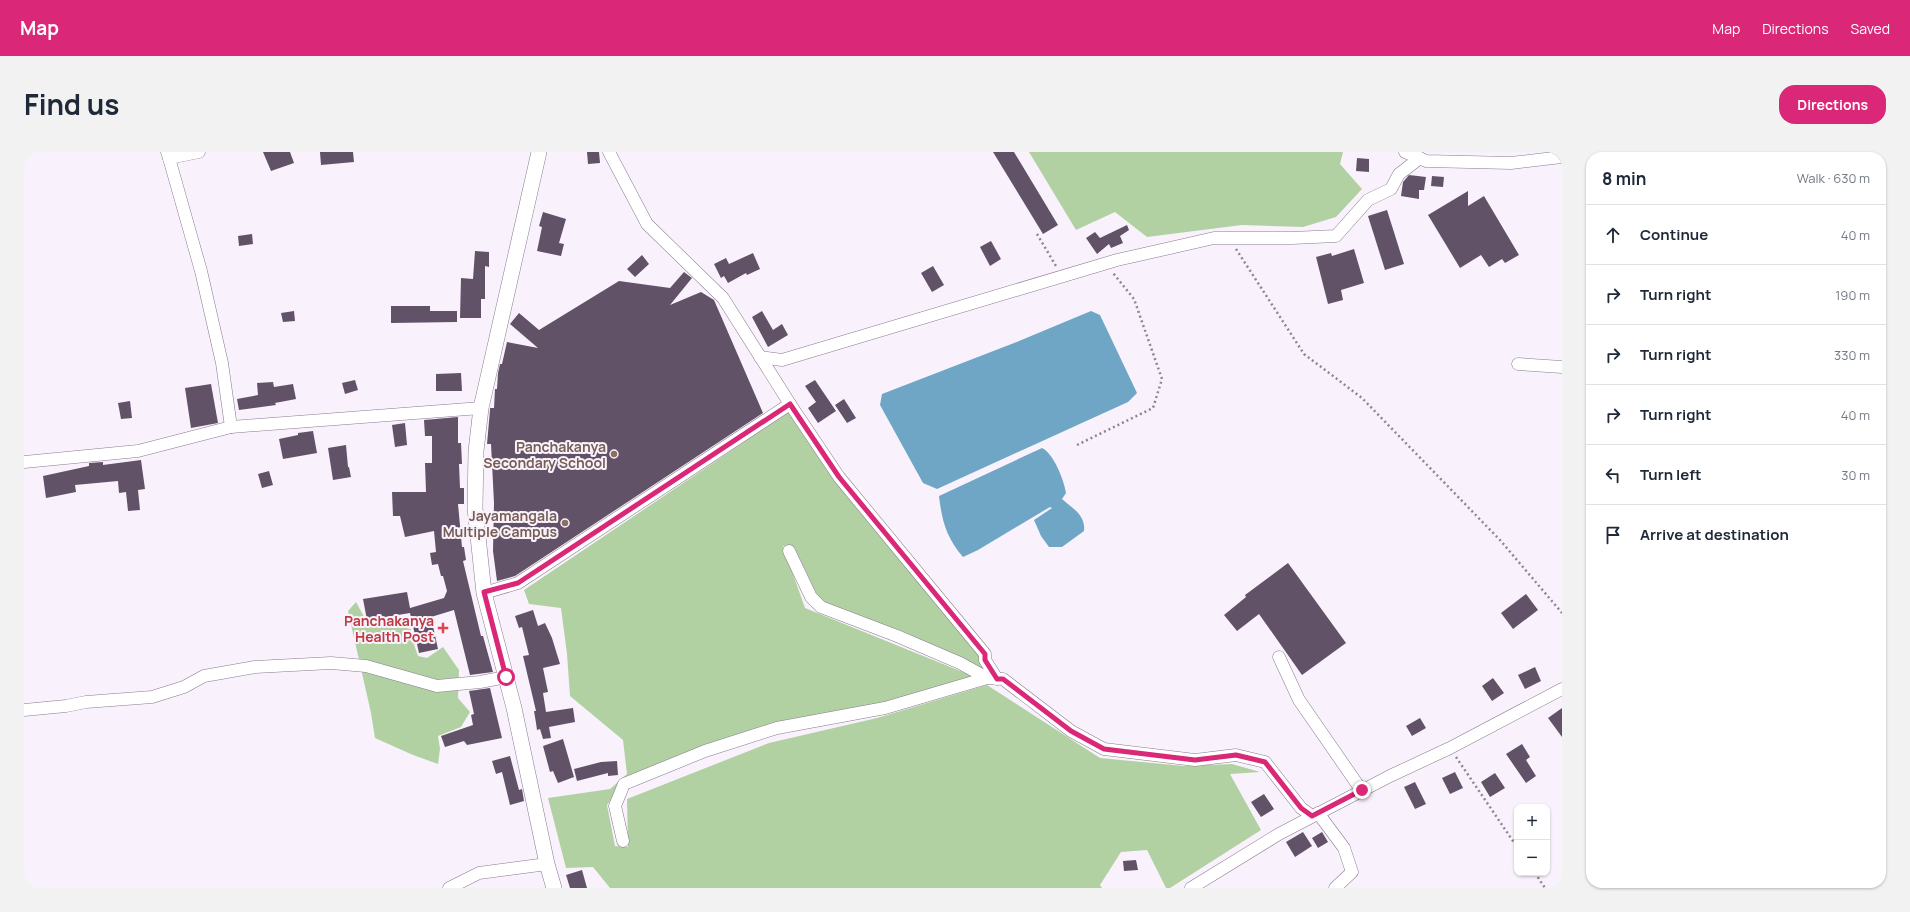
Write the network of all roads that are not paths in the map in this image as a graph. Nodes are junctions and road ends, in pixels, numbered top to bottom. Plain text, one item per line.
1 (199, 152) edge
2 (539, 152) edge
3 (609, 152) edge
4 (1406, 152) edge
5 (168, 155) edge
6 (1562, 157) edge
7 (1420, 158) junction
8 (760, 356) junction
9 (1518, 364) dead end
10 (1562, 367) edge
11 (790, 404) junction
12 (481, 408) junction
13 (231, 427) junction
14 (24, 462) edge
15 (789, 551) dead end
16 (484, 592) junction
17 (1278, 657) dead end
18 (506, 677) junction
19 (992, 678) junction
20 (1562, 689) edge
21 (24, 710) edge
22 (1362, 790) junction
23 (1315, 815) junction
24 (623, 841) dead end
25 (547, 864) junction
26 (449, 888) edge
27 (554, 888) edge
28 (1191, 888) edge
29 (1335, 888) edge

1 - 5 street
2 - 12 street
3 - 8 street
4 - 7 street
5 - 13 street
6 - 7 street
7 - 8 street
8 - 11 street
9 - 10 street
11 - 16 street
11 - 19 street
12 - 13 street
12 - 16 street
13 - 14 street
15 - 19 street
16 - 18 street
17 - 22 street
18 - 21 street
18 - 25 street
19 - 23 street
19 - 24 street
20 - 22 street
22 - 23 street
23 - 28 street
23 - 29 street
25 - 26 street
25 - 27 street

